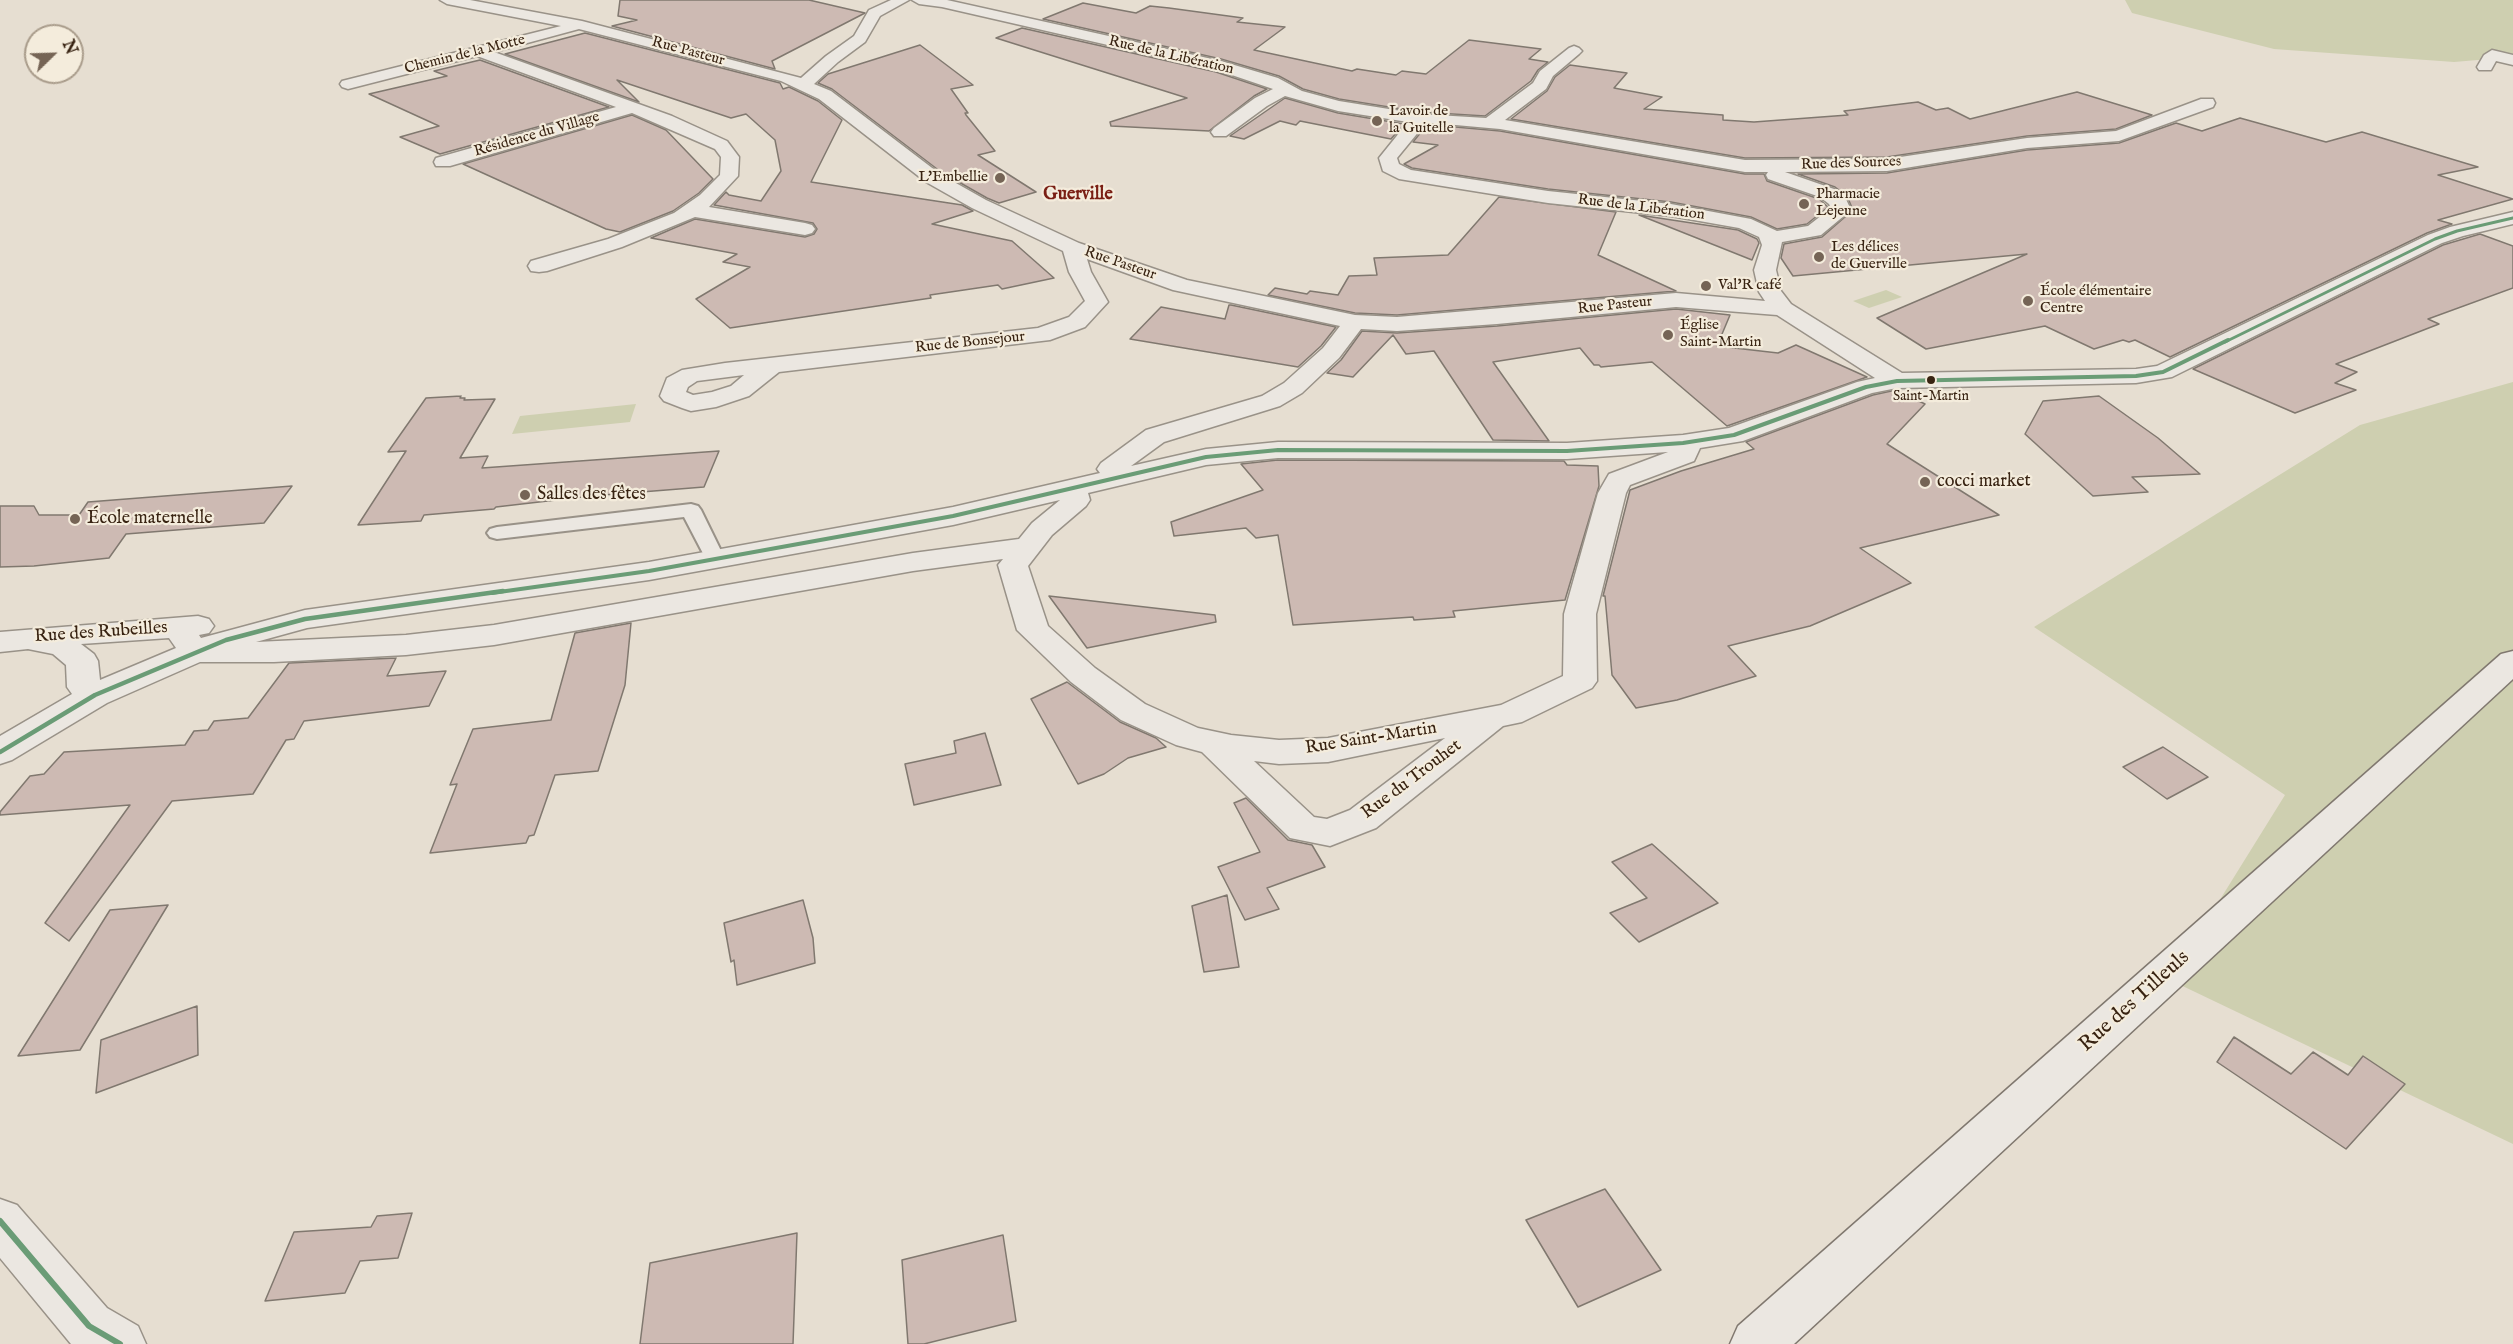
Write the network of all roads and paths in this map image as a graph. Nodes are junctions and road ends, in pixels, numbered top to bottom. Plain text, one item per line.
1 (447, 0) edge
2 (902, 0) edge
3 (919, 0) edge
4 (534, 3) dead end
5 (506, 10) junction
6 (582, 25) junction
7 (1574, 51) dead end
8 (481, 52) junction
9 (2513, 60) edge
10 (2485, 67) dead end
11 (348, 84) dead end
12 (802, 86) junction
13 (1285, 89) junction
14 (2207, 103) dead end
15 (632, 108) junction
16 (1420, 119) junction
17 (1490, 123) junction
18 (1220, 132) dead end
19 (442, 162) dead end
20 (1745, 166) junction
21 (691, 210) junction
22 (2513, 218) edge
23 (805, 229) dead end
24 (1770, 238) junction
25 (1072, 247) junction
26 (538, 266) dead end
27 (1783, 309) junction
28 (1355, 322) junction
29 (772, 364) dead end
30 (1897, 381) junction
31 (1683, 443) junction
32 (1117, 477) junction
33 (1073, 488) junction
34 (497, 533) dead end
35 (1029, 546) junction
36 (715, 559) junction
37 (186, 640) junction
38 (12, 641) edge
39 (2513, 661) edge
40 (95, 695) junction
41 (1496, 717) junction
42 (1214, 743) junction
43 (0, 752) edge
44 (0, 1221) edge
45 (120, 1344) edge
46 (1756, 1344) edge

1 - 5 street, Rue Pasteur
2 - 12 street
3 - 13 street, Rue de la Libération
4 - 5 street
5 - 6 street, Rue Pasteur
6 - 8 street, Chemin de la Motte
6 - 12 street, Rue Pasteur
7 - 17 street
8 - 11 street, Chemin de la Motte
8 - 15 street, Résidence du Village
9 - 10 street
12 - 25 street, Rue Pasteur
13 - 16 street, Rue de la Libération
13 - 18 street
14 - 20 street, Rue des Sources
15 - 19 street, Résidence du Village
15 - 21 street, Résidence du Village
16 - 17 street, Rue de la Libération
16 - 24 street, Rue de la Libération
17 - 20 street, Rue des Sources
20 - 24 street
21 - 23 street
21 - 26 street, Résidence du Village
22 - 30 street, Rue des Rubeilles
24 - 27 street
25 - 28 street, Rue Pasteur
25 - 29 street, Rue de Bonsejour
27 - 28 street, Rue Pasteur
27 - 30 street
28 - 32 street
30 - 31 street, Rue des Rubeilles
31 - 32 street, Rue des Rubeilles
31 - 41 street, Rue Saint-Martin
32 - 33 street, Rue des Rubeilles
33 - 35 street, Rue Saint-Martin
33 - 36 street, Rue des Rubeilles
34 - 36 lane
35 - 37 street
35 - 42 street, Rue Saint-Martin
36 - 37 street, Rue des Rubeilles
37 - 38 street, Rue des Rubeilles
37 - 40 street
38 - 40 street, Rue des Rubeilles
39 - 46 street, Rue des Tilleuls
40 - 43 street
41 - 42 street, Rue Saint-Martin
41 - 42 street, Rue du Trouhet
44 - 45 street

